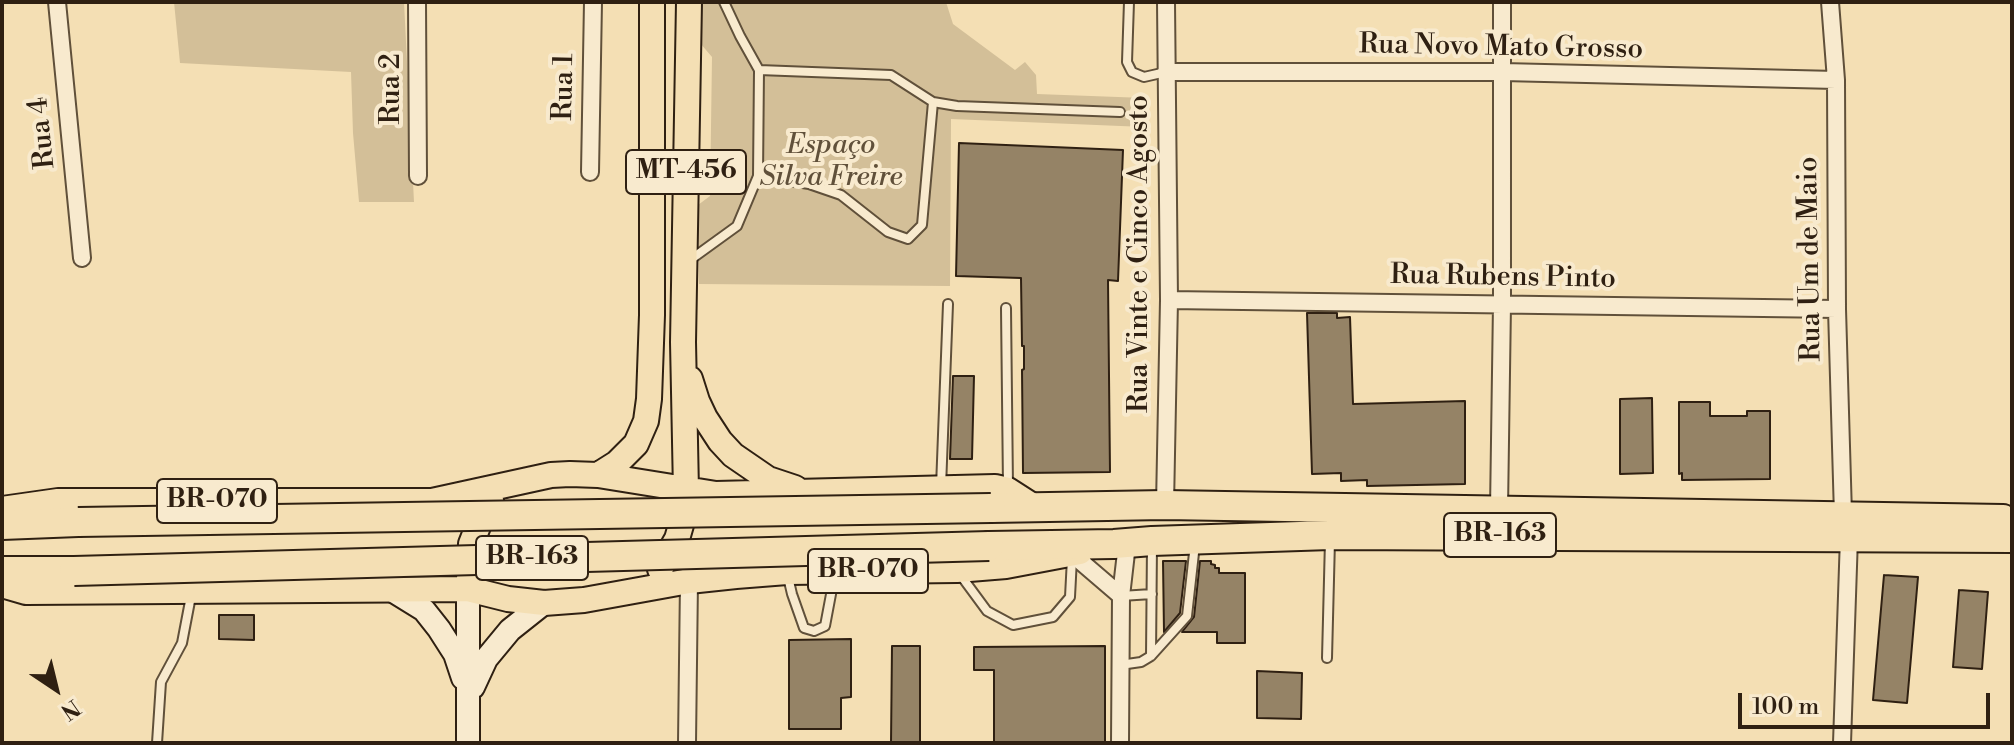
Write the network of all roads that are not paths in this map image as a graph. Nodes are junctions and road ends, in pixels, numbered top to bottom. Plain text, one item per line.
1 (57, 2) edge
2 (417, 2) edge
3 (593, 2) edge
4 (652, 2) edge
5 (689, 2) edge
6 (724, 2) edge
7 (1129, 2) edge
8 (1166, 2) edge
9 (1502, 2) edge
10 (1830, 2) edge
11 (759, 70) junction
12 (1166, 72) junction
13 (1503, 72) junction
14 (1836, 80) junction
15 (933, 102) junction
16 (1120, 112) dead end
17 (590, 172) dead end
18 (418, 176) dead end
19 (758, 176) junction
20 (82, 258) dead end
21 (684, 264) junction
22 (1169, 300) junction
23 (948, 304) dead end
24 (1502, 304) junction
25 (1006, 308) dead end
26 (1837, 309) junction
27 (683, 342) junction
28 (598, 475) junction
29 (505, 485) junction
30 (941, 488) junction
31 (686, 491) junction
32 (808, 492) junction
33 (999, 499) junction
34 (1165, 505) junction
35 (2, 509) edge
36 (1499, 509) junction
37 (2012, 519) edge
38 (2, 525) edge
39 (1846, 526) junction
40 (1330, 535) junction
41 (2012, 538) edge
42 (1195, 539) junction
43 (1131, 543) junction
44 (1072, 554) junction
45 (957, 570) junction
46 (2, 571) edge
47 (836, 571) junction
48 (787, 572) junction
49 (689, 581) junction
50 (2, 585) edge
51 (390, 589) junction
52 (468, 589) junction
53 (192, 591) junction
54 (622, 594) junction
55 (1152, 594) junction
56 (1121, 596) junction
57 (544, 603) junction
58 (1151, 656) junction
59 (1327, 658) dead end
60 (1120, 665) junction
61 (469, 695) junction
62 (157, 743) edge
63 (468, 743) edge
64 (687, 743) edge
65 (1120, 743) edge
66 (1842, 743) edge

1 - 20 street, Rua 4
2 - 18 street, Rua 2
3 - 17 street, Rua 1
4 - 28 main road, MT-456
5 - 21 main road, MT-456
6 - 11 lane
7 - 12 lane
8 - 12 street, Rua Vinte e Cinco Agosto
9 - 13 street
10 - 14 street, Rua Um de Maio
11 - 15 lane
11 - 19 lane
12 - 13 street, Rua Novo Mato Grosso
12 - 22 street, Rua Vinte e Cinco Agosto
13 - 14 street, Rua Novo Mato Grosso
13 - 24 street
14 - 26 street, Rua Um de Maio
15 - 16 lane
15 - 19 lane
19 - 21 lane
21 - 27 main road, MT-456
22 - 24 street, Rua Rubens Pinto
22 - 34 street, Rua Vinte e Cinco Agosto
23 - 30 lane
24 - 26 street, Rua Rubens Pinto
24 - 36 street
25 - 33 lane
26 - 39 street, Rua Um de Maio
27 - 31 main road, MT-456
27 - 32 main road, MT-456
28 - 29 main road, BR-070
28 - 31 main road, BR-070
29 - 35 main road, BR-070
29 - 52 main road
30 - 32 main road, BR-070
30 - 33 main road, BR-070
31 - 32 main road, BR-070
31 - 54 main road, BR-070
33 - 34 highway, BR-163
33 - 38 highway, BR-163, bridge
34 - 36 highway, BR-163
36 - 39 highway, BR-163
37 - 39 highway, BR-163
39 - 40 highway, BR-163
39 - 41 highway, BR-163
39 - 66 street, Rua Um de Maio
40 - 42 highway, BR-163
40 - 59 lane
42 - 43 highway, BR-163
42 - 58 lane
43 - 44 main road, BR-070
43 - 46 highway, BR-163, bridge
43 - 55 lane
43 - 56 street
44 - 45 main road, BR-070
44 - 45 lane
44 - 56 street
45 - 47 main road, BR-070
47 - 48 main road, BR-070
47 - 48 lane
48 - 49 main road, BR-070
49 - 54 main road, BR-070
49 - 64 street
50 - 53 main road, BR-070
51 - 52 main road, BR-070
51 - 53 main road, BR-070
51 - 61 street
52 - 57 main road, BR-070
52 - 61 street
53 - 62 lane
54 - 57 main road, BR-070
55 - 56 lane
55 - 58 lane
56 - 60 street
57 - 61 street
58 - 60 lane
60 - 65 street
61 - 63 street

